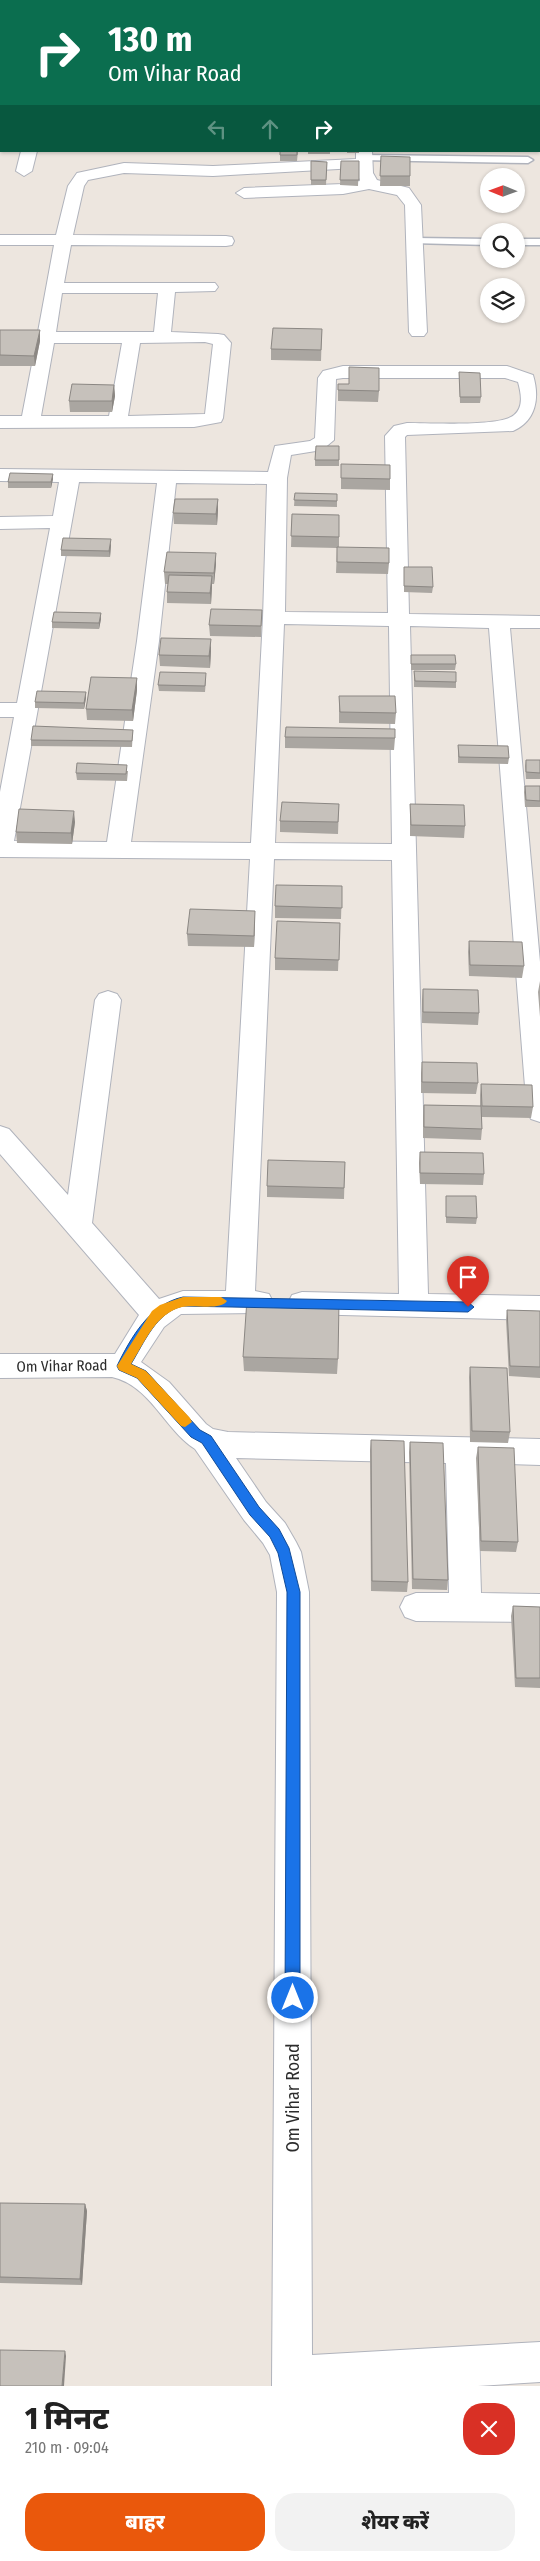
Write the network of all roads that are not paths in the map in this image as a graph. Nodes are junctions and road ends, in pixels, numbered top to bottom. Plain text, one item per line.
1 (29, 152) edge
2 (197, 152) edge
3 (364, 157) edge
4 (528, 160) dead end
5 (194, 170) junction
6 (24, 171) dead end
7 (371, 184) junction
8 (244, 193) dead end
9 (0, 240) edge
10 (63, 241) junction
11 (226, 241) dead end
12 (415, 241) junction
13 (480, 242) edge
14 (525, 242) edge
15 (540, 242) edge
16 (167, 287) junction
17 (209, 287) dead end
18 (56, 288) junction
19 (418, 332) dead end
20 (132, 336) junction
21 (162, 337) junction
22 (0, 338) edge
23 (47, 338) junction
24 (118, 420) junction
25 (32, 421) junction
26 (0, 422) edge
27 (0, 475) edge
28 (70, 477) junction
29 (167, 478) junction
30 (277, 478) junction
31 (61, 522) junction
32 (0, 523) edge
33 (274, 618) junction
34 (398, 619) junction
35 (499, 620) junction
36 (540, 622) edge
37 (0, 710) edge
38 (26, 710) junction
39 (0, 849) edge
40 (118, 850) junction
41 (262, 851) junction
42 (405, 852) junction
43 (108, 1000) dead end
44 (540, 1112) edge
45 (0, 1136) edge
46 (78, 1224) junction
47 (240, 1301) junction
48 (414, 1306) junction
49 (540, 1308) edge
50 (156, 1315) junction
51 (0, 1366) edge
52 (123, 1366) junction
53 (206, 1440) junction
54 (461, 1450) junction
55 (540, 1452) edge
56 (416, 1606) dead end
57 (465, 1608) junction
58 (540, 1608) edge
59 (540, 2362) edge
60 (289, 2383) edge

1 - 6 street
2 - 5 street
3 - 4 lane
3 - 5 street
3 - 7 street
5 - 10 street
7 - 8 street
7 - 12 street
9 - 10 street
10 - 11 street
10 - 18 street
12 - 13 lane
12 - 19 street
14 - 15 lane
16 - 17 street
16 - 18 street
16 - 21 street
18 - 23 street
20 - 21 street
20 - 23 street
20 - 24 street
21 - 24 street
22 - 23 street
23 - 25 street
24 - 25 street
25 - 26 street
27 - 28 street
28 - 29 street
28 - 31 street
29 - 30 street
29 - 40 street
30 - 33 street
30 - 34 street
31 - 32 street
31 - 38 street
33 - 34 street
33 - 41 street
34 - 35 street
34 - 42 street
35 - 36 street
35 - 44 street
37 - 38 street
38 - 39 street
39 - 40 street
40 - 41 street
41 - 42 street
41 - 47 street
42 - 48 street
43 - 46 street
45 - 46 street
46 - 50 street
47 - 48 street, Om Vihar Road
47 - 50 street, Om Vihar Road
48 - 49 street, Om Vihar Road
50 - 52 street, Om Vihar Road
51 - 52 street, Om Vihar Road
52 - 53 street, Om Vihar Road
53 - 54 street
53 - 60 street, Om Vihar Road
54 - 55 street
54 - 57 street
56 - 57 street
57 - 58 street
59 - 60 street, Om Vihar Road

